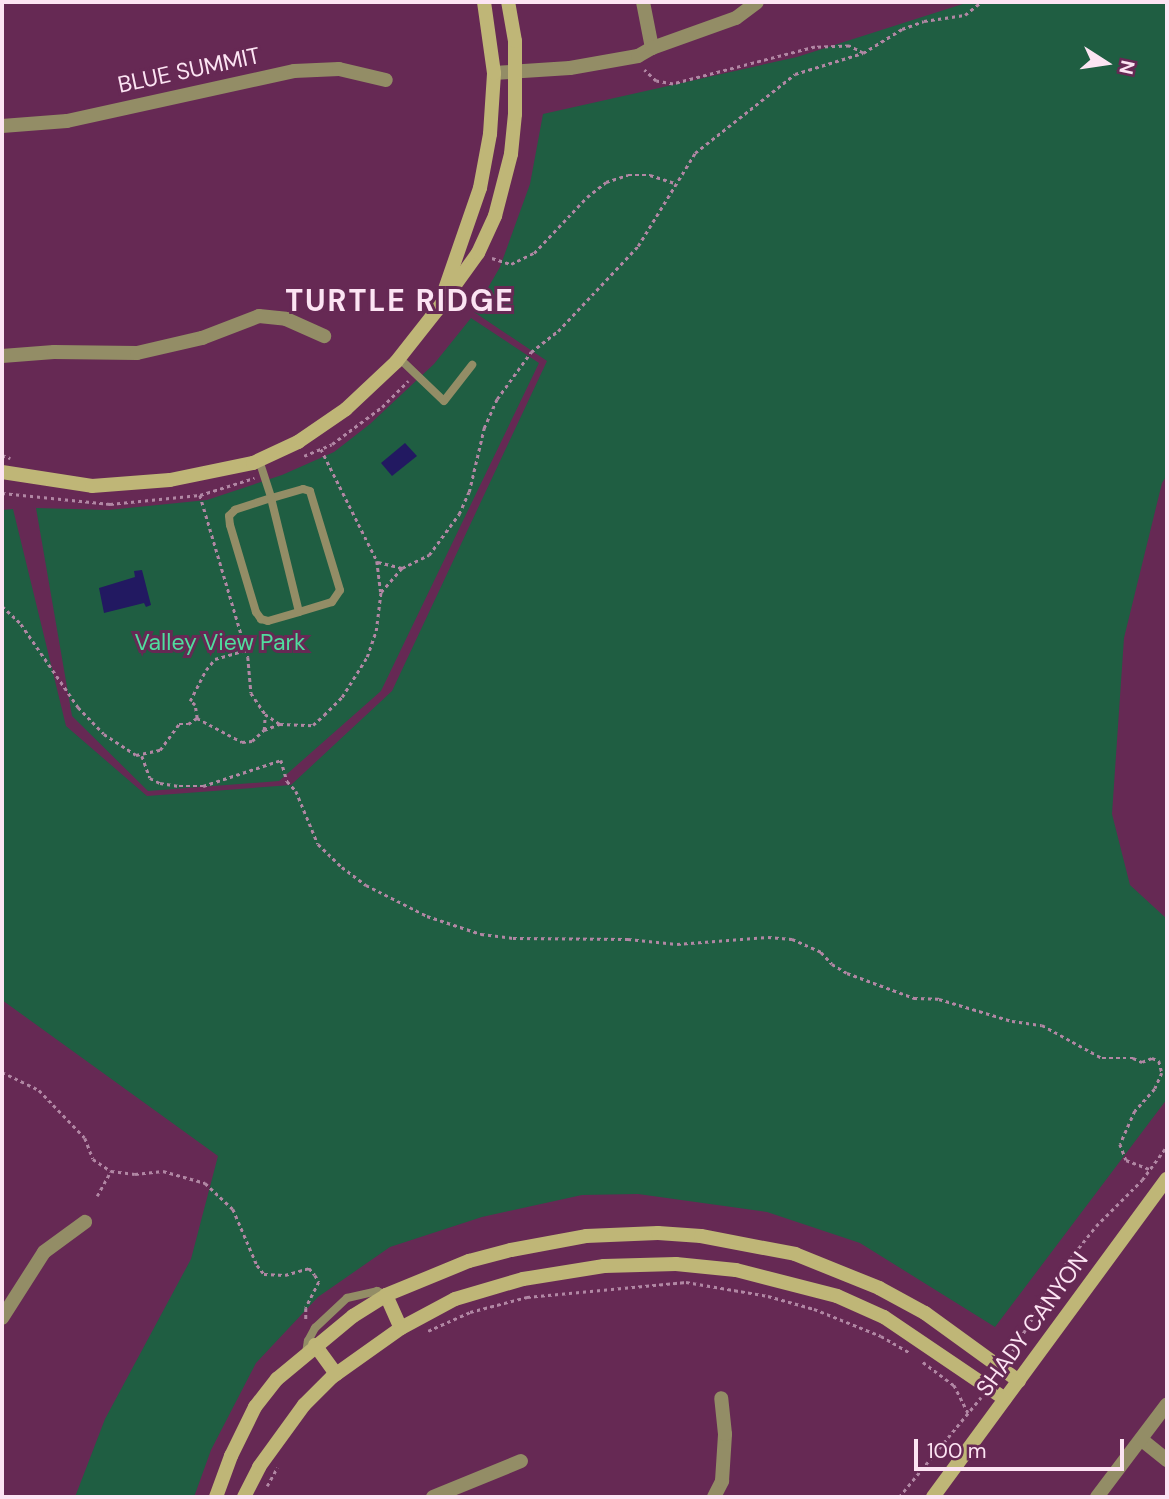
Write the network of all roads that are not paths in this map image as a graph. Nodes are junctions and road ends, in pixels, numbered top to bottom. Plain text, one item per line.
1 (484, 2) edge
2 (508, 2) edge
3 (643, 2) edge
4 (757, 2) edge
5 (652, 48) junction
6 (516, 72) junction
7 (495, 73) junction
8 (386, 80) dead end
9 (2, 126) edge
10 (437, 310) junction
11 (324, 336) dead end
12 (2, 356) edge
13 (399, 358) junction
14 (472, 365) dead end
15 (259, 460) junction
16 (2, 472) edge
17 (271, 498) junction
18 (299, 612) junction
19 (1167, 1178) edge
20 (85, 1222) dead end
21 (386, 1295) junction
22 (2, 1318) edge
23 (401, 1328) junction
24 (311, 1349) junction
25 (336, 1374) junction
26 (1019, 1381) junction
27 (721, 1398) dead end
28 (1005, 1399) junction
29 (1167, 1404) edge
30 (1142, 1440) junction
31 (1167, 1460) edge
32 (522, 1461) dead end
33 (216, 1497) edge
34 (244, 1497) edge
35 (433, 1497) edge
36 (714, 1497) edge
37 (933, 1497) edge
38 (1097, 1497) edge

1 - 7 street
2 - 6 street
3 - 5 street
4 - 5 street
5 - 6 street
6 - 7 street
6 - 10 street
7 - 10 street
8 - 9 street, BLUE SUMMIT
10 - 13 street
11 - 12 street
13 - 14 lane
13 - 15 street
15 - 16 street
15 - 17 lane
17 - 18 lane
17 - 18 lane
17 - 18 lane
19 - 26 street, SHADY CANYON
20 - 22 street
21 - 23 street
21 - 24 street
21 - 26 street
23 - 25 street
23 - 28 street
24 - 25 street
24 - 33 street
25 - 34 street
26 - 28 street, SHADY CANYON
27 - 36 street
28 - 37 street, SHADY CANYON
29 - 30 street
30 - 31 street
30 - 38 street
32 - 35 street

